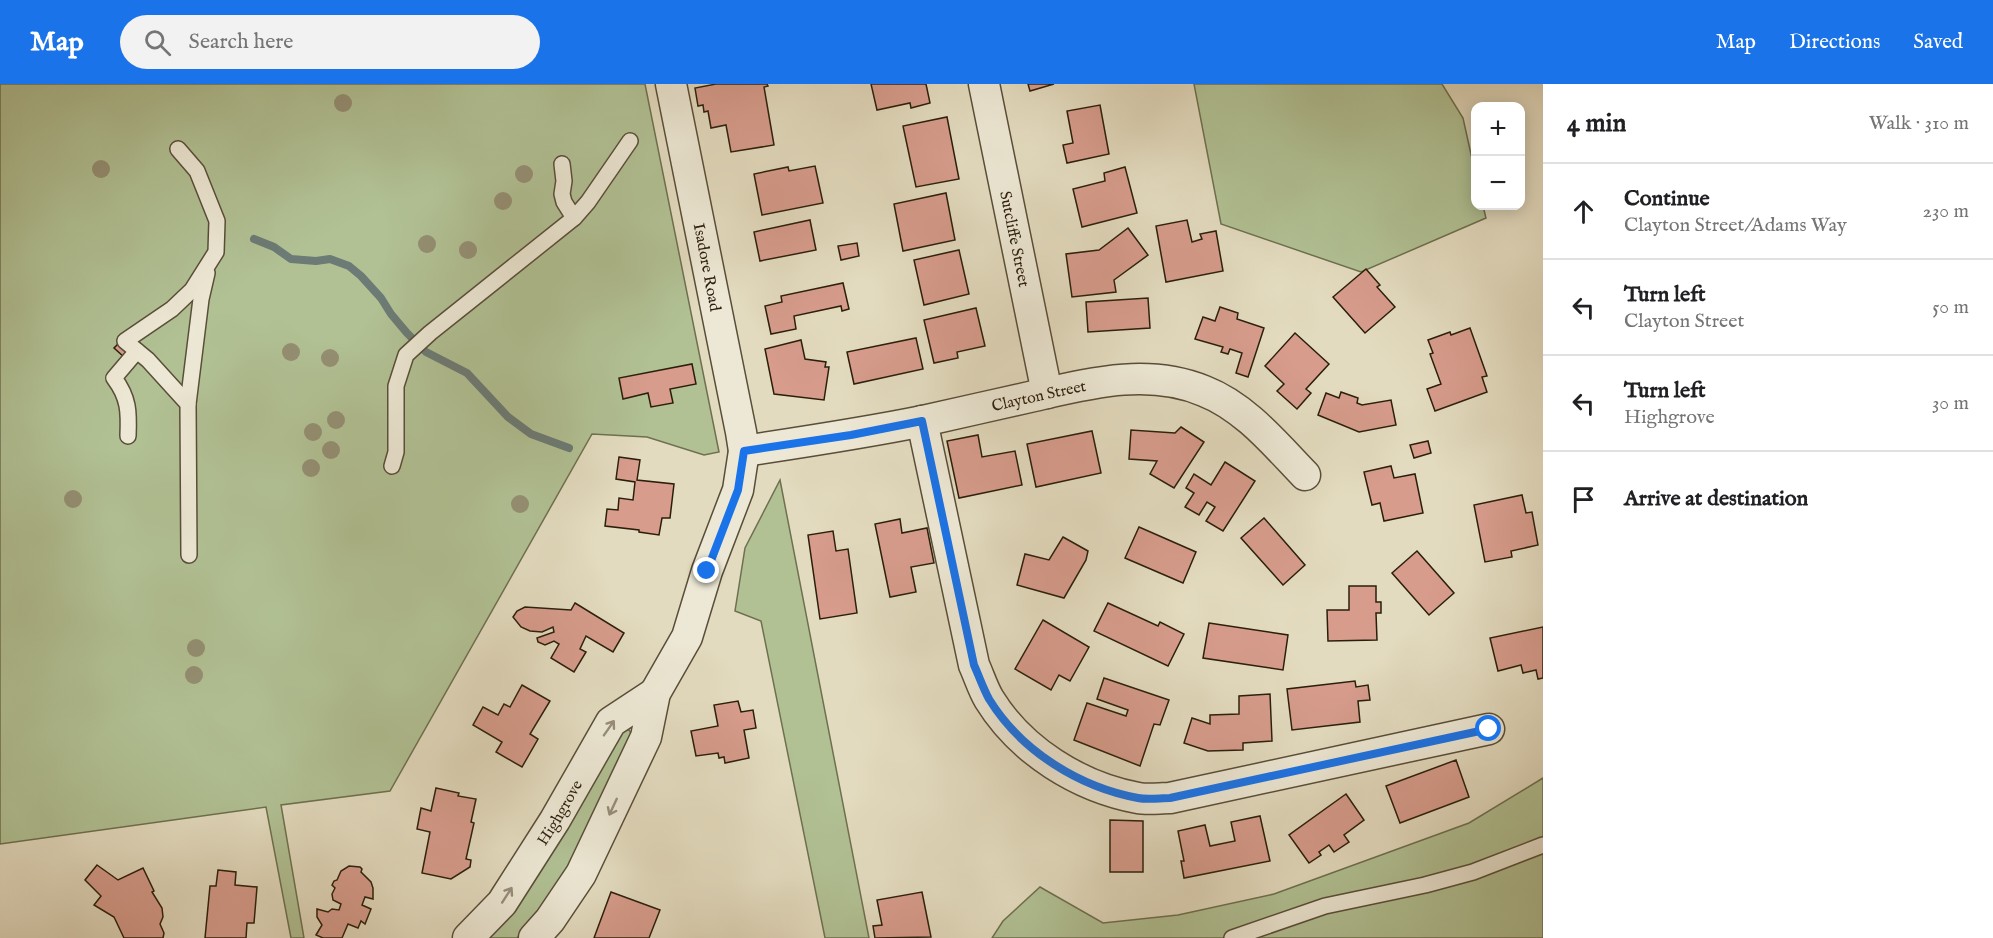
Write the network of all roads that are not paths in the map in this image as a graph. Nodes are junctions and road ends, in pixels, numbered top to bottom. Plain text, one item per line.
1 (671, 84) edge
2 (984, 84) edge
3 (630, 141) dead end
4 (178, 149) dead end
5 (561, 164) dead end
6 (574, 218) junction
7 (208, 265) junction
8 (137, 351) junction
9 (1047, 393) junction
10 (188, 404) junction
11 (922, 421) junction
12 (128, 436) dead end
13 (744, 451) junction
14 (392, 466) dead end
15 (1305, 475) dead end
16 (189, 555) dead end
17 (655, 693) junction
18 (1489, 729) dead end
19 (1543, 845) edge
20 (468, 938) edge
21 (534, 938) edge
22 (1232, 938) edge

1 - 13 street, Isadore Road
2 - 9 street, Sutcliffe Street
3 - 6 lane
4 - 7 lane
5 - 6 lane
6 - 14 lane
7 - 8 lane
7 - 10 lane
8 - 10 lane
8 - 12 lane
9 - 11 street, Clayton Street
9 - 15 street, Clayton Street
10 - 16 lane
11 - 13 street, Clayton Street
11 - 18 street
13 - 17 street, Highgrove
20 -> 17 street, Highgrove
17 -> 21 street, Highgrove
19 - 22 lane

